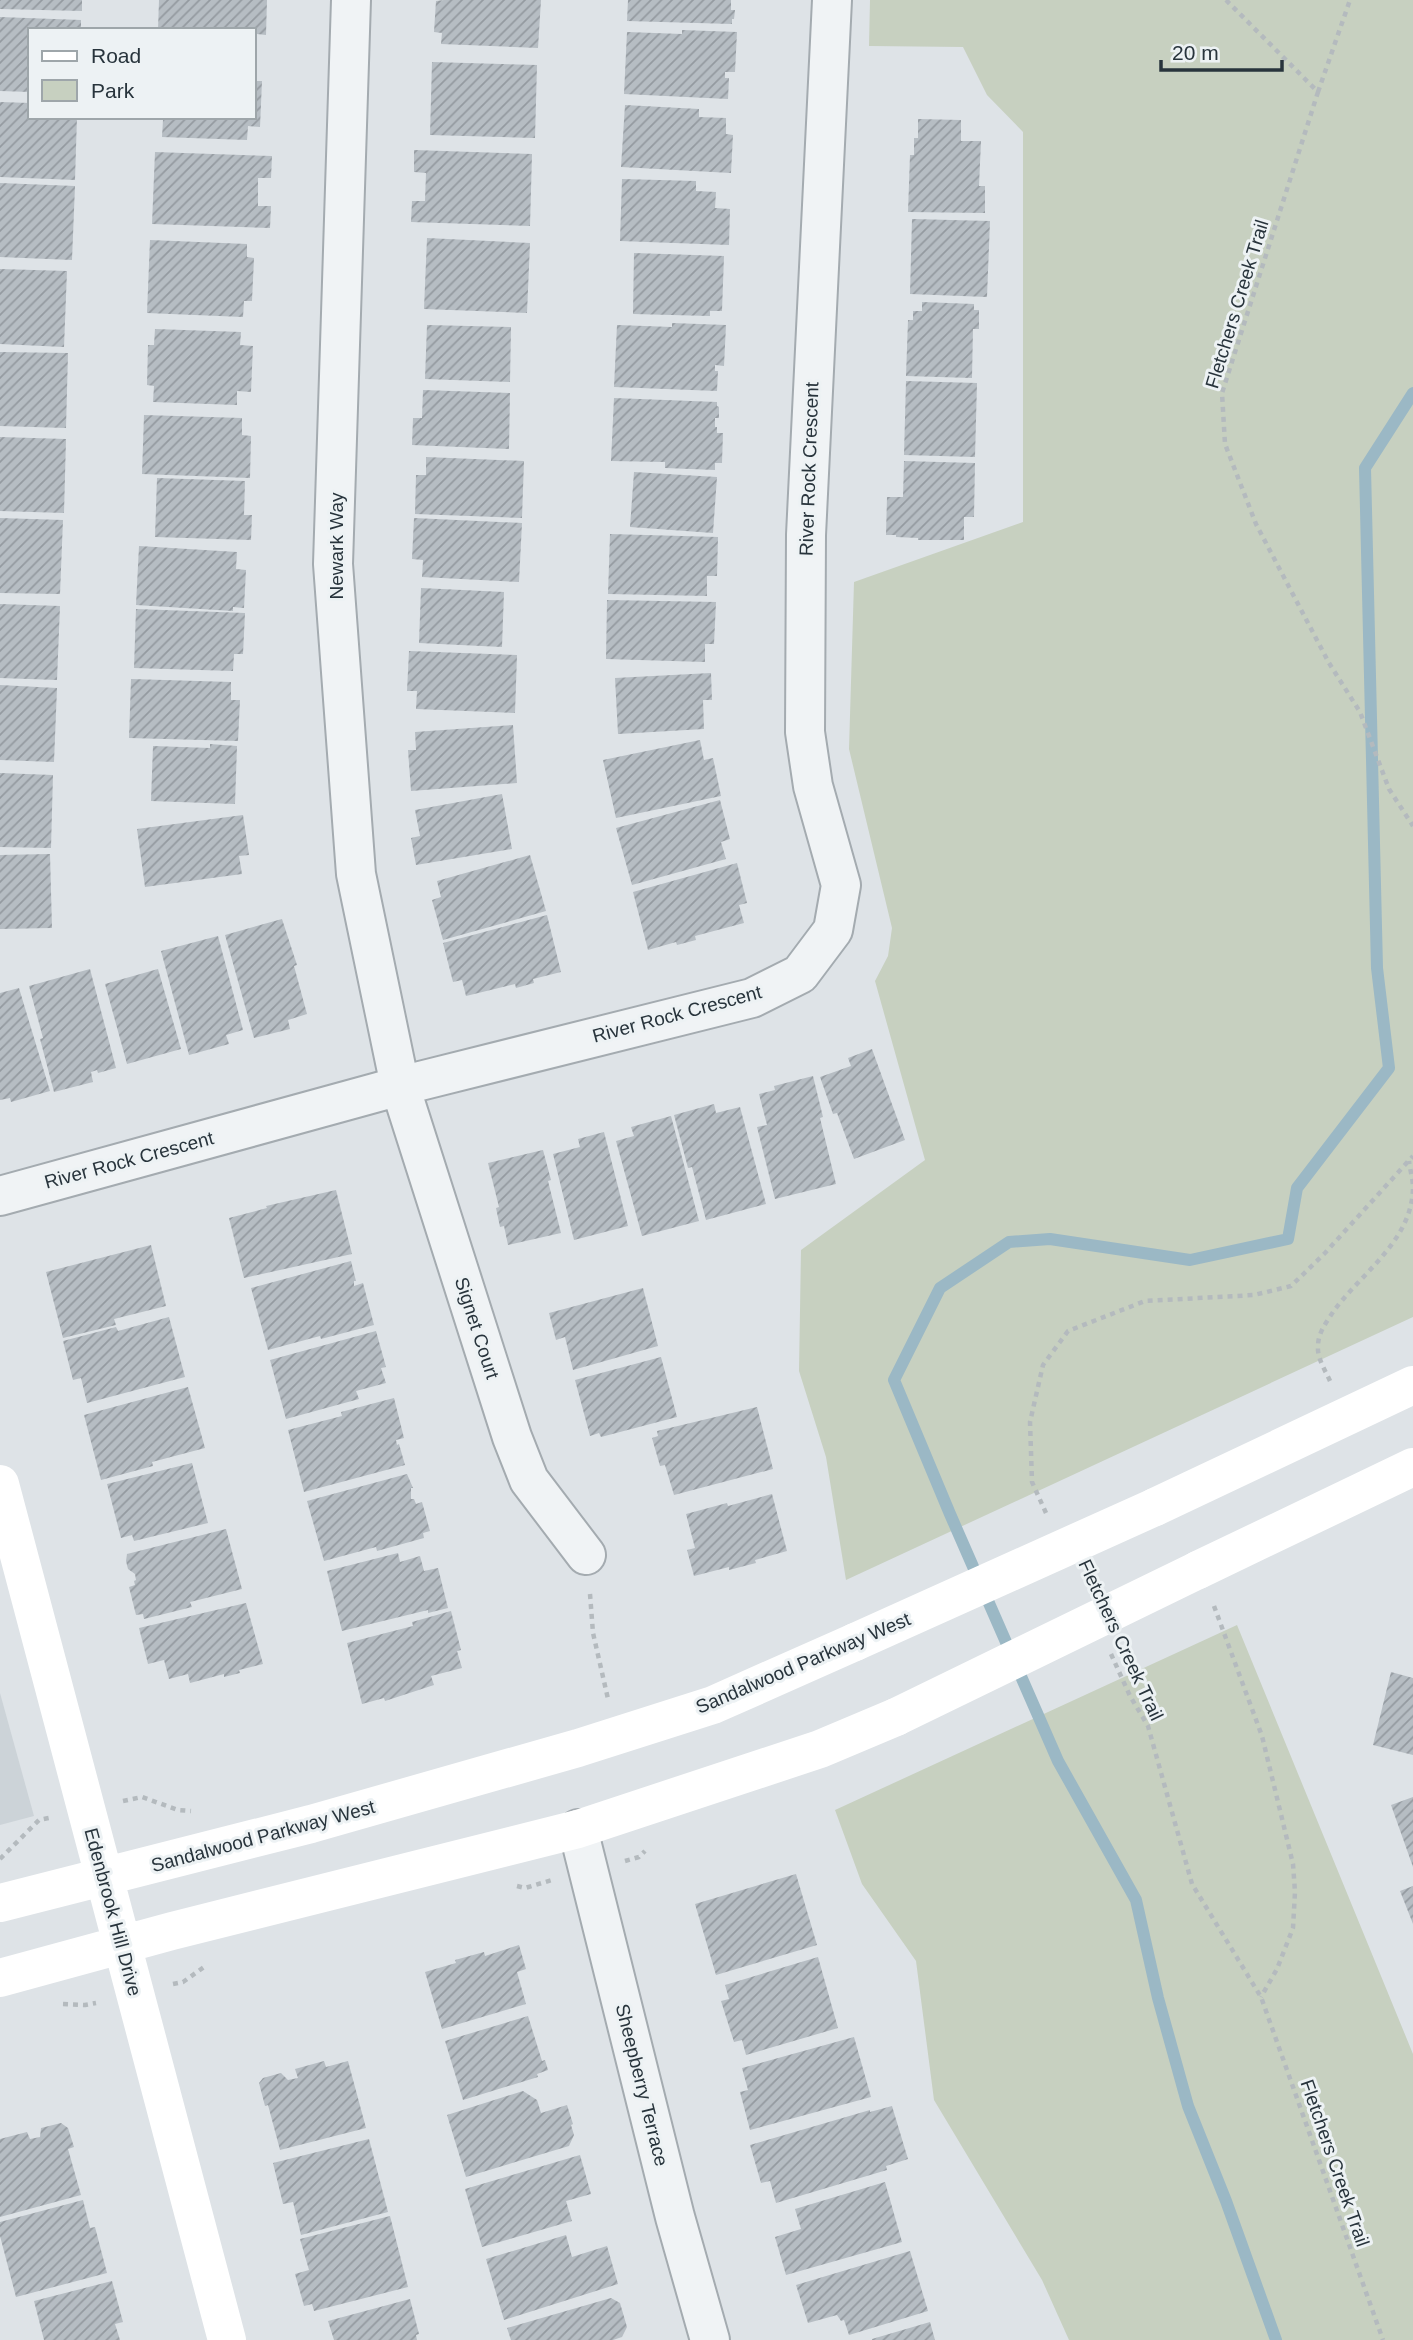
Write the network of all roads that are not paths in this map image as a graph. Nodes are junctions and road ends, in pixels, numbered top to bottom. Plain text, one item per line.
1 (351, 0) edge
2 (831, 0) edge
3 (400, 1086) junction
4 (0, 1196) edge
5 (1413, 1385) edge
6 (1413, 1467) edge
7 (0, 1484) edge
8 (586, 1555) road end
9 (578, 1829) junction
10 (105, 1878) junction
11 (0, 1903) edge
12 (122, 1944) junction
13 (0, 1978) edge
14 (227, 2340) edge
15 (710, 2340) edge

1 - 3 street, Newark Way
2 - 3 street, River Rock Crescent
3 - 4 street, River Rock Crescent
3 - 8 street, Signet Court
5 - 10 main road, Sandalwood Parkway West, bridge
6 - 9 main road, bridge
7 - 10 main road, Edenbrook Hill Drive
9 - 12 main road
9 - 15 street, Sheepberry Terrace
10 - 11 main road, Sandalwood Parkway West
10 - 12 main road, Edenbrook Hill Drive
12 - 13 main road
12 - 14 main road, Edenbrook Hill Drive

